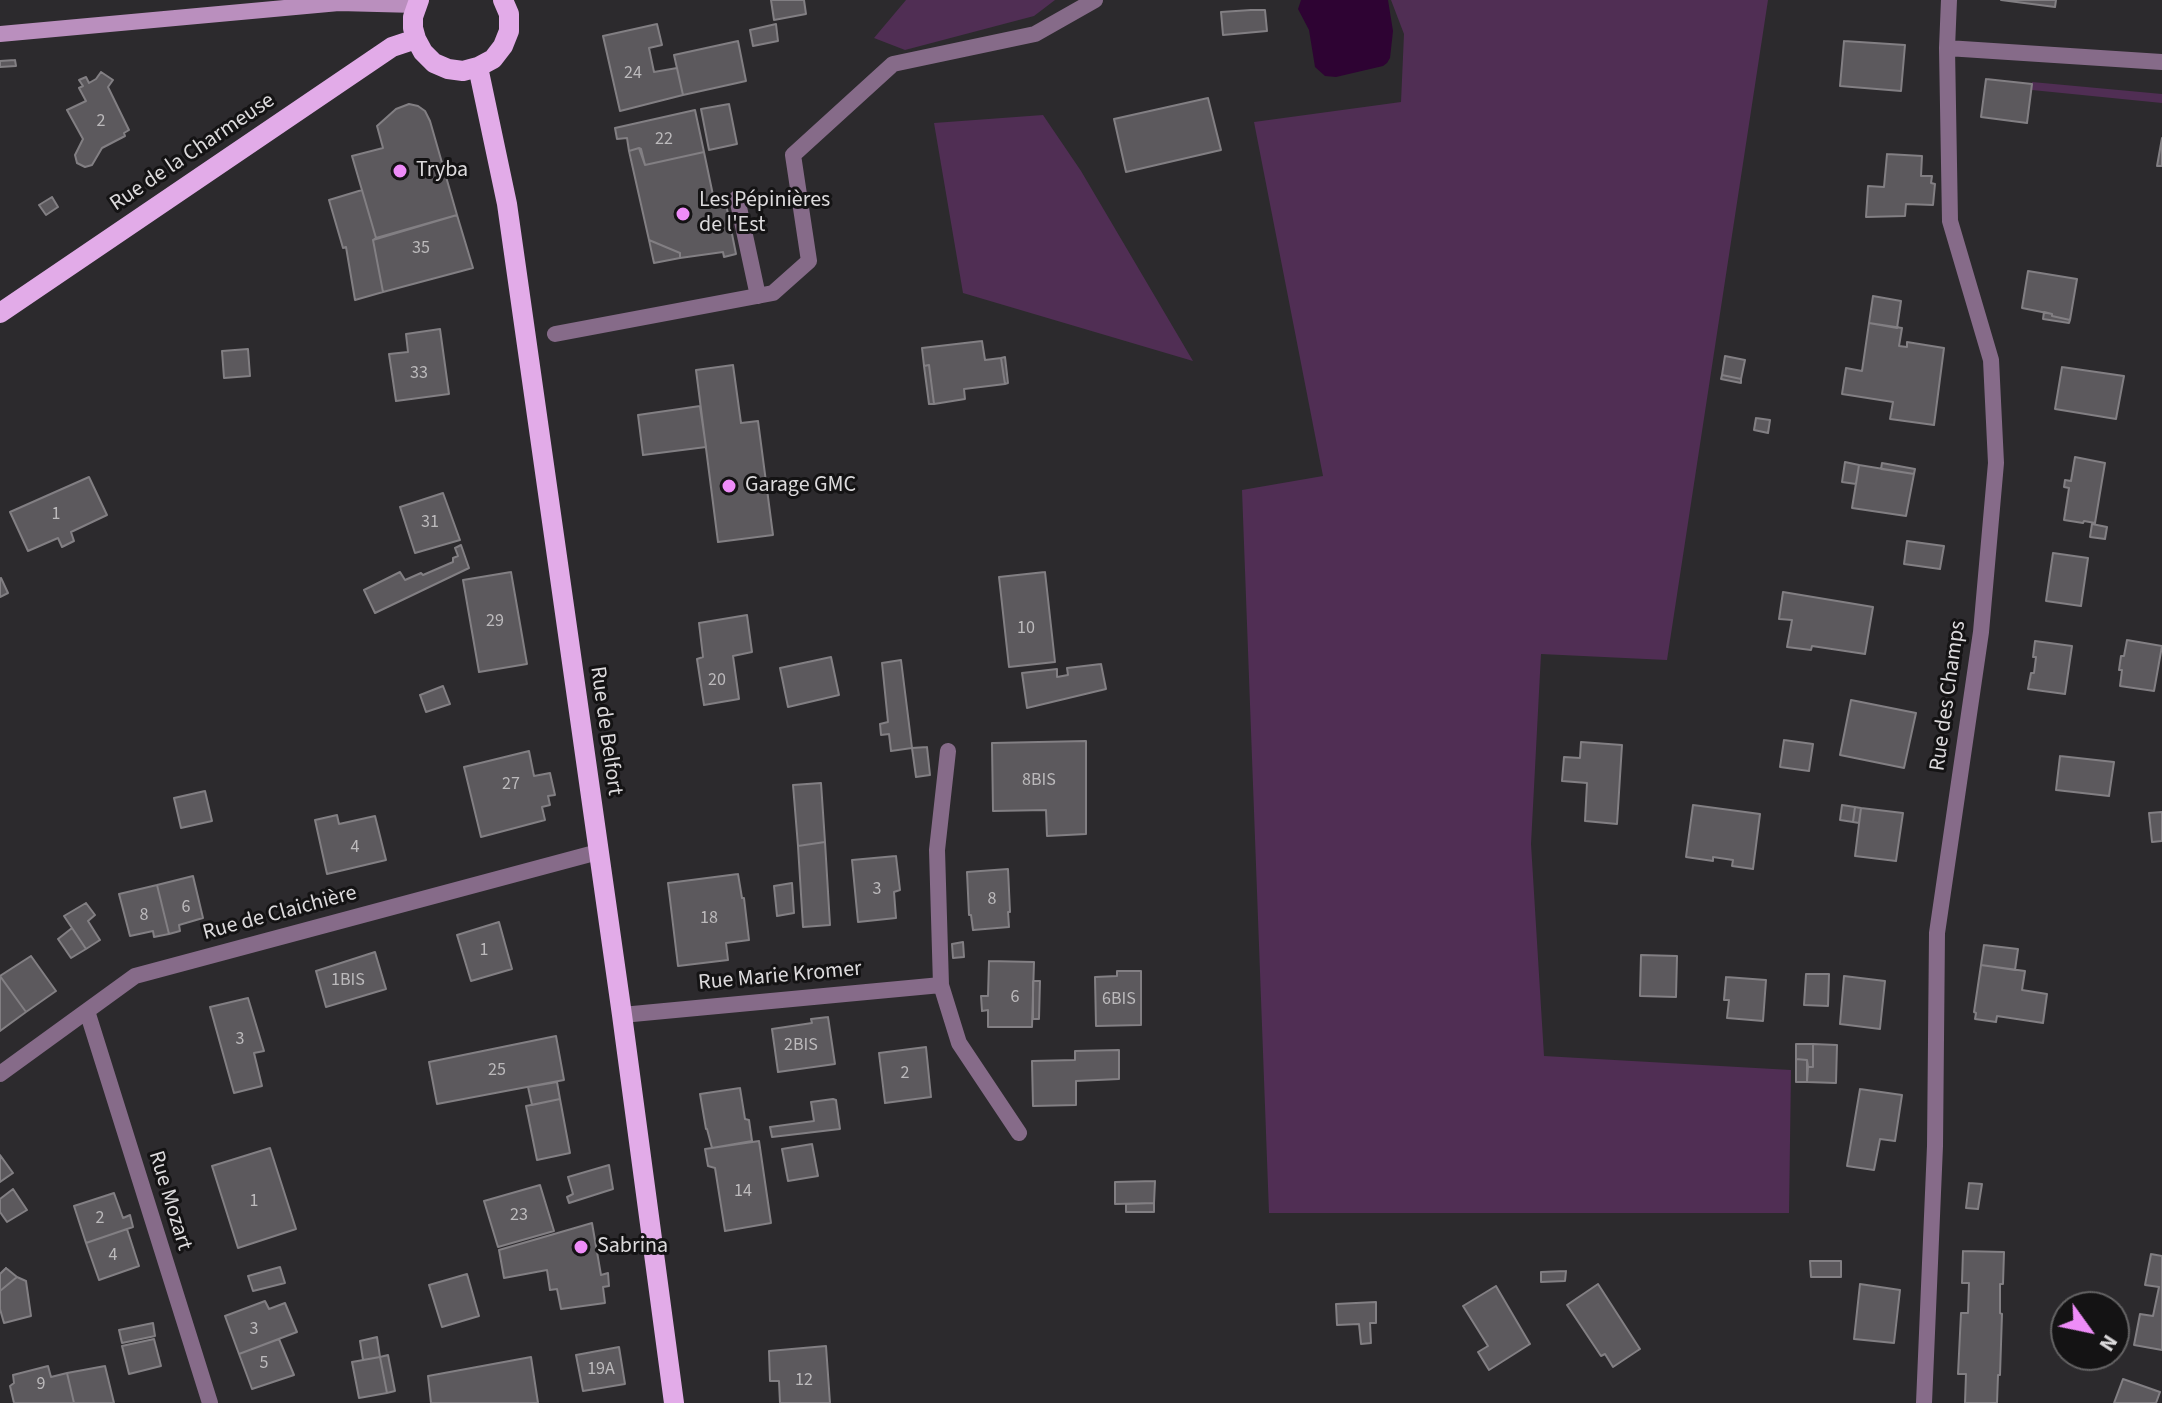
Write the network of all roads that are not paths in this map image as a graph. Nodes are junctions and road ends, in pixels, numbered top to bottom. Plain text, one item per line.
1 (503, 0) edge
2 (1095, 0) edge
3 (1949, 0) edge
4 (418, 3) edge
5 (0, 34) edge
6 (416, 39) junction
7 (1947, 48) junction
8 (2162, 62) edge
9 (478, 67) junction
10 (737, 198) dead end
11 (758, 296) junction
12 (0, 313) edge
13 (555, 334) dead end
14 (948, 751) dead end
15 (598, 852) junction
16 (941, 985) junction
17 (87, 1011) junction
18 (622, 1015) junction
19 (0, 1074) edge
20 (1019, 1133) dead end
21 (210, 1403) edge
22 (674, 1403) edge
23 (1924, 1403) edge

1 - 9 main road
2 - 11 street
3 - 7 street, Rue des Champs
4 - 5 street
4 - 6 main road
6 - 9 main road
6 - 12 main road, Rue de la Charmeuse
7 - 8 street
7 - 23 street, Rue des Champs
9 - 15 main road, Rue de Belfort
10 - 11 street
11 - 13 street
14 - 16 street
15 - 17 street, Rue de Claichière
15 - 18 main road, Rue de Belfort
16 - 18 street, Rue Marie Kromer
16 - 20 street
17 - 19 street, Rue de Claichière
17 - 21 street, Rue Mozart
18 - 22 main road, Rue de Belfort

